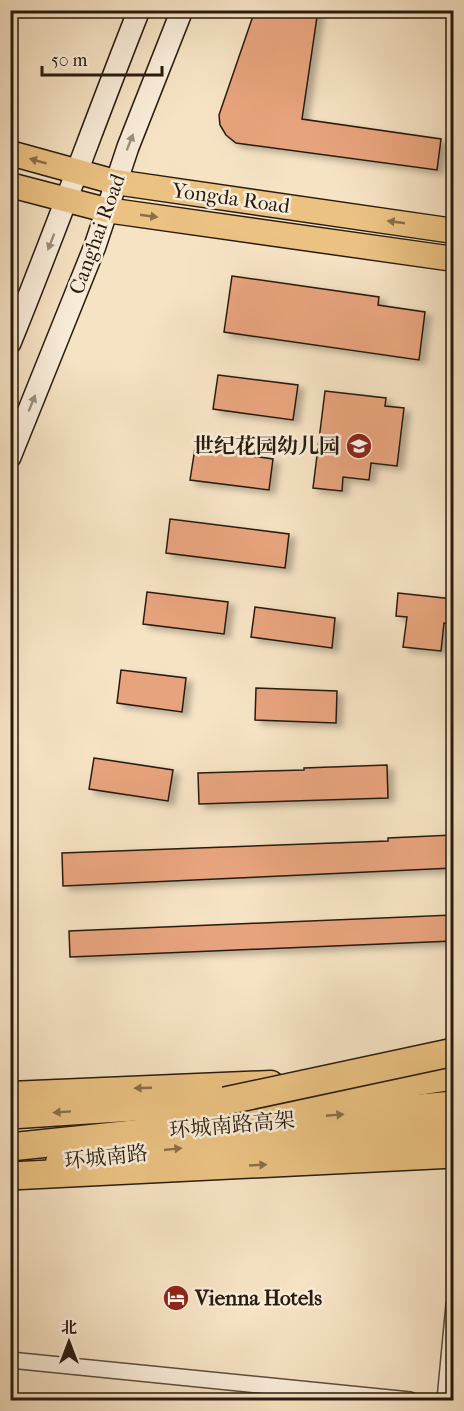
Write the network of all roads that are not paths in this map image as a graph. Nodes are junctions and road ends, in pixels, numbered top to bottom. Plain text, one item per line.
1 (139, 10) edge
2 (182, 10) edge
3 (10, 153) edge
4 (76, 171) junction
5 (115, 182) junction
6 (10, 185) edge
7 (66, 201) junction
8 (106, 210) junction
9 (453, 231) edge
10 (453, 259) edge
11 (10, 343) edge
12 (10, 457) edge
13 (453, 1052) edge
14 (453, 1068) edge
15 (453, 1076) edge
16 (223, 1093) junction
17 (10, 1094) edge
18 (453, 1105) edge
19 (10, 1115) edge
20 (453, 1127) edge
21 (236, 1143) joint
22 (10, 1147) edge
23 (453, 1154) edge
24 (10, 1167) edge
25 (10, 1176) edge
26 (453, 1305) edge
27 (10, 1360) edge
28 (410, 1401) edge
29 (445, 1401) edge

1 - 4 main road, Canghai Road
5 -> 2 main road, Canghai Road
4 -> 3 main road, Yongda Road
4 - 5 main road, Yongda Road
4 - 7 main road, Canghai Road
5 - 8 main road, Canghai Road
9 -> 5 main road, Yongda Road
6 - 7 main road, Yongda Road
7 - 8 main road, Yongda Road
7 -> 11 main road, Canghai Road
8 -> 10 main road, Yongda Road
12 -> 8 main road, Canghai Road
13 - 16 highway, bridge
14 - 16 main road
15 - 16 highway, 环城南路高架, bridge
16 -> 17 main road
16 -> 19 highway, 环城南路高架
22 -> 18 highway, 环城南路高架
20 - 21 highway
24 -> 21 main road, 环城南路
25 -> 23 highway
26 - 29 street
27 - 28 street

